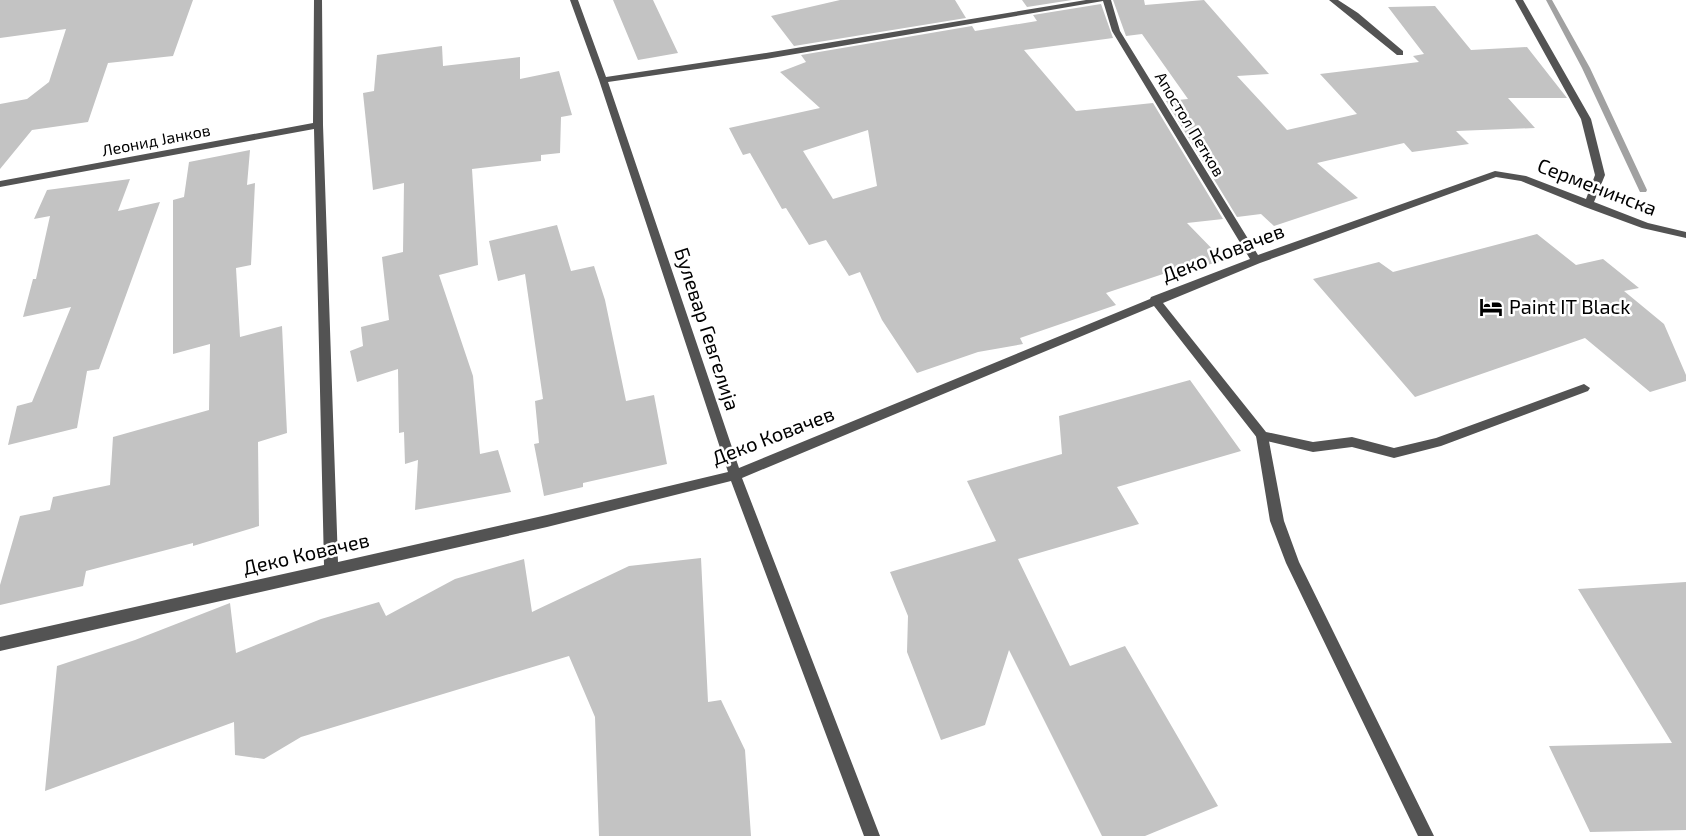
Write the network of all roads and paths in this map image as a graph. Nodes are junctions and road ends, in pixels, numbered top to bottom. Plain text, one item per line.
1 (318, 0) edge
2 (574, 0) edge
3 (1100, 0) edge
4 (1107, 0) edge
5 (1333, 0) edge
6 (1519, 0) edge
7 (1400, 53) dead end
8 (603, 80) junction
9 (318, 125) junction
10 (1495, 174) joint
11 (0, 184) edge
12 (1588, 205) junction
13 (1686, 235) edge
14 (1256, 260) junction
15 (1155, 300) junction
16 (1584, 388) dead end
17 (1262, 436) junction
18 (735, 475) junction
19 (331, 568) junction
20 (0, 644) edge
21 (872, 836) edge
22 (1426, 836) edge

1 - 9 street
2 - 8 street, Булевар Гевгелија
3 - 8 street
4 - 14 street, Апостол Петков
5 - 7 street
6 - 12 street
8 - 18 street, Булевар Гевгелија
9 - 11 street, Леонид Јанков
9 - 19 street
10 - 12 street, Серменинска
10 - 14 street, Деко Ковачев
12 - 13 street, Серменинска
14 - 15 street, Деко Ковачев
15 - 17 street
15 - 18 street, Деко Ковачев
16 - 17 street
17 - 22 street
18 - 19 street, Деко Ковачев
18 - 21 street, Булевар Гевгелија
19 - 20 street, Деко Ковачев

